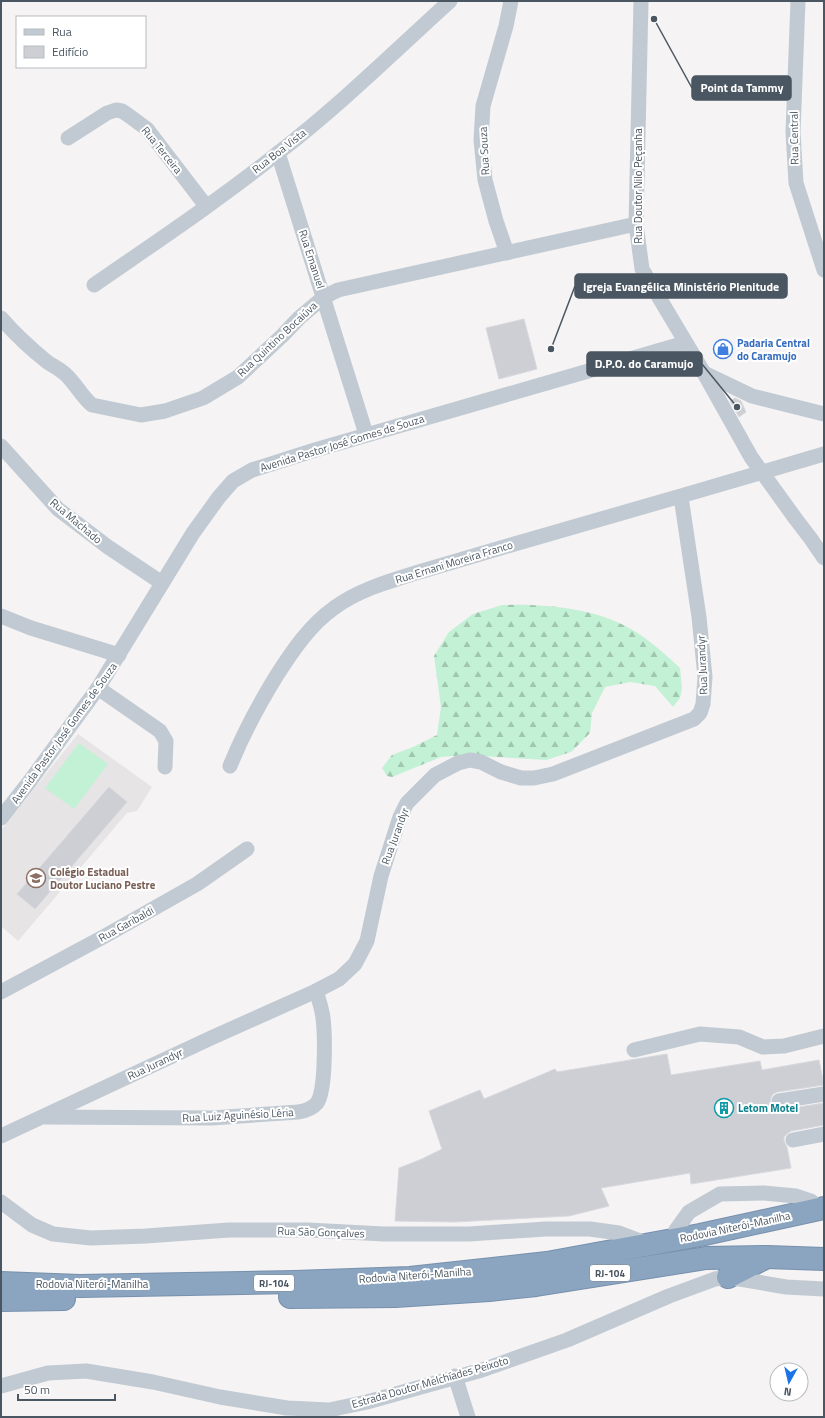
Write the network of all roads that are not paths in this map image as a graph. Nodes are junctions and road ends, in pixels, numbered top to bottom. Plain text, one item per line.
1 (450, 1) edge
2 (511, 1) edge
3 (641, 1) edge
4 (798, 1) edge
5 (68, 138) dead end
6 (278, 153) junction
7 (206, 206) junction
8 (636, 224) junction
9 (507, 253) junction
10 (824, 270) edge
11 (94, 285) dead end
12 (324, 296) junction
13 (1, 318) edge
14 (685, 343) junction
15 (704, 373) junction
16 (824, 414) edge
17 (366, 434) junction
18 (1, 446) edge
19 (824, 454) edge
20 (761, 472) junction
21 (681, 497) junction
22 (818, 535) edge
23 (824, 558) edge
24 (162, 583) junction
25 (1, 616) edge
26 (119, 656) junction
27 (98, 688) junction
28 (230, 766) dead end
29 (165, 767) dead end
30 (1, 818) edge
31 (247, 849) dead end
32 (316, 991) junction
33 (1, 992) edge
34 (824, 1036) edge
35 (634, 1050) dead end
36 (824, 1094) edge
37 (780, 1101) dead end
38 (42, 1117) junction
39 (824, 1134) edge
40 (1, 1136) edge
41 (793, 1140) dead end
42 (1, 1202) edge
43 (823, 1209) edge
44 (675, 1240) junction
45 (649, 1245) junction
46 (767, 1257) junction
47 (824, 1259) edge
48 (728, 1277) junction
49 (1, 1283) edge
50 (824, 1289) edge
51 (1, 1300) edge
52 (455, 1376) junction
53 (1, 1386) edge
54 (468, 1417) edge

1 - 6 street, Rua Boa Vista
2 - 9 street, Rua Souza
3 - 8 street, Rua Doutor Nilo Peçanha
4 - 10 street, Rua Central
5 - 7 street, Rua Terceira
6 - 7 street, Rua Boa Vista
6 - 12 street, Rua Emanuel
7 - 11 street, Rua Boa Vista
8 - 9 street, Rua Quintino Bocaiúva
8 - 14 street, Rua Doutor Nilo Peçanha
9 - 12 street, Rua Quintino Bocaiúva
12 - 13 street, Rua Quintino Bocaiúva
12 - 17 street, Rua Emanuel
14 - 15 street, Rua Doutor Nilo Peçanha
14 - 17 street, Avenida Pastor José Gomes de Souza
15 - 16 street
15 - 20 street, Rua Doutor Nilo Peçanha
17 - 24 street, Avenida Pastor José Gomes de Souza
18 - 24 street, Rua Machado
19 - 20 street
20 - 21 street, Rua Ernani Moreira Franco
20 - 22 street, Rua Doutor Nilo Peçanha
21 - 28 street, Rua Ernani Moreira Franco
21 - 32 street, Rua Jurandyr
22 - 23 street, Rua Doutor Nilo Peçanha
24 - 26 street, Avenida Pastor José Gomes de Souza
25 - 26 street
26 - 27 street, Avenida Pastor José Gomes de Souza
27 - 29 street
27 - 30 street, Avenida Pastor José Gomes de Souza
31 - 33 street, Rua Garibaldi
32 - 38 street, Rua Jurandyr
32 - 38 street, Rua Luiz Aguinésio Léria
34 - 35 street
36 - 37 street
38 - 40 street, Rua Jurandyr
39 - 41 street
42 - 45 street, Rua São Gonçalves
43 - 44 highway, Rodovia Niterói-Manilha / RJ-104
43 - 44 street
44 - 45 highway, Rodovia Niterói-Manilha / RJ-104
45 - 49 highway, Rodovia Niterói-Manilha / RJ-104
46 - 47 highway, Rodovia Niterói-Manilha / RJ-104
46 - 48 highway
46 - 51 highway, Rodovia Niterói-Manilha / RJ-104
48 - 50 street, Estrada Doutor Melchíades Peixoto
48 - 52 street, Estrada Doutor Melchíades Peixoto
52 - 53 street, Estrada Doutor Melchíades Peixoto
52 - 54 street

